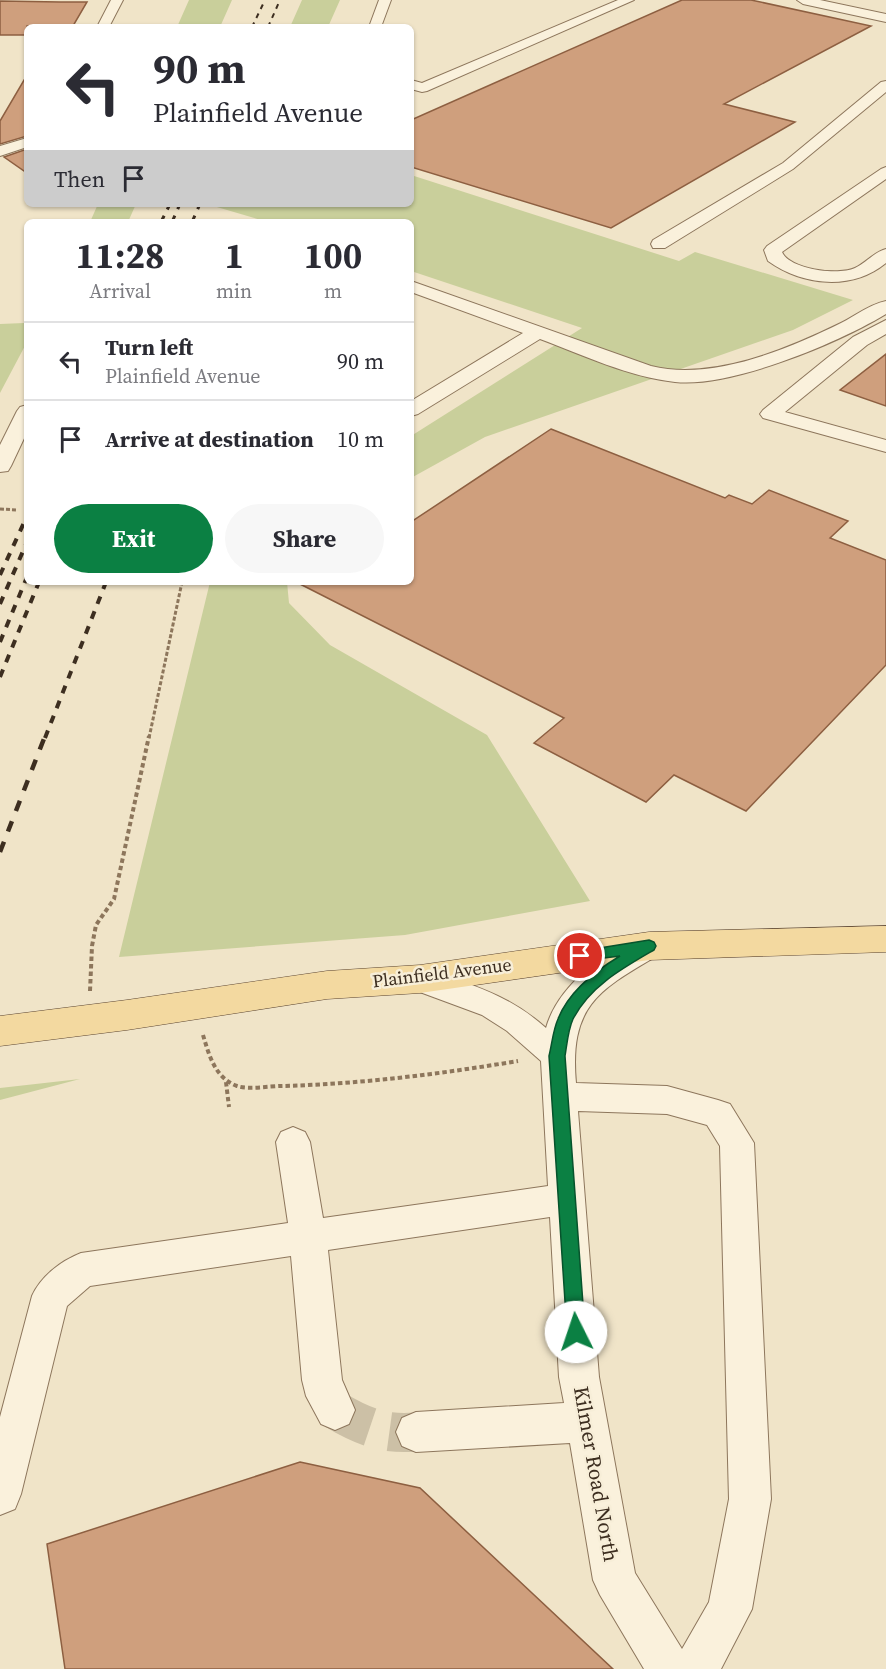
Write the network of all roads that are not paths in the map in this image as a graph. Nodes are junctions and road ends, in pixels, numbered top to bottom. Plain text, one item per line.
1 (117, 0) edge
2 (385, 0) edge
3 (628, 0) edge
4 (812, 1) edge
5 (886, 18) edge
6 (105, 24) edge
7 (376, 24) edge
8 (886, 85) edge
9 (415, 88) edge
10 (24, 143) edge
11 (0, 151) edge
12 (886, 172) edge
13 (659, 244) dead end
14 (886, 254) edge
15 (414, 287) edge
16 (886, 306) edge
17 (886, 326) edge
18 (538, 332) junction
19 (414, 408) edge
20 (24, 417) edge
21 (886, 447) edge
22 (0, 466) edge
23 (886, 939) edge
24 (649, 946) junction
25 (420, 979) junction
26 (0, 1030) edge
27 (539, 1058) junction
28 (560, 1096) junction
29 (293, 1142) dead end
30 (567, 1199) junction
31 (308, 1237) junction
32 (334, 1410) tunnel mouth
33 (587, 1422) junction
34 (416, 1432) tunnel mouth
35 (0, 1494) edge
36 (669, 1669) edge
37 (696, 1669) edge

1 - 6 street
2 - 7 street
3 - 9 street
4 - 5 street
8 - 13 street
10 - 11 street
12 - 14 street
15 - 18 street
16 - 18 street
17 - 21 street
18 - 19 street
20 - 22 street
23 - 24 main road, Plainfield Avenue
24 - 25 main road, Plainfield Avenue
24 - 27 street, Kilmer Road North
25 - 26 main road, Plainfield Avenue
25 - 27 street
27 - 28 street, Kilmer Road North
28 - 30 street, Kilmer Road North
28 - 37 street
29 - 31 street
30 - 31 street
30 - 33 street, Kilmer Road North
31 - 32 street
31 - 35 street
33 - 34 street
33 - 36 street, Kilmer Road North

